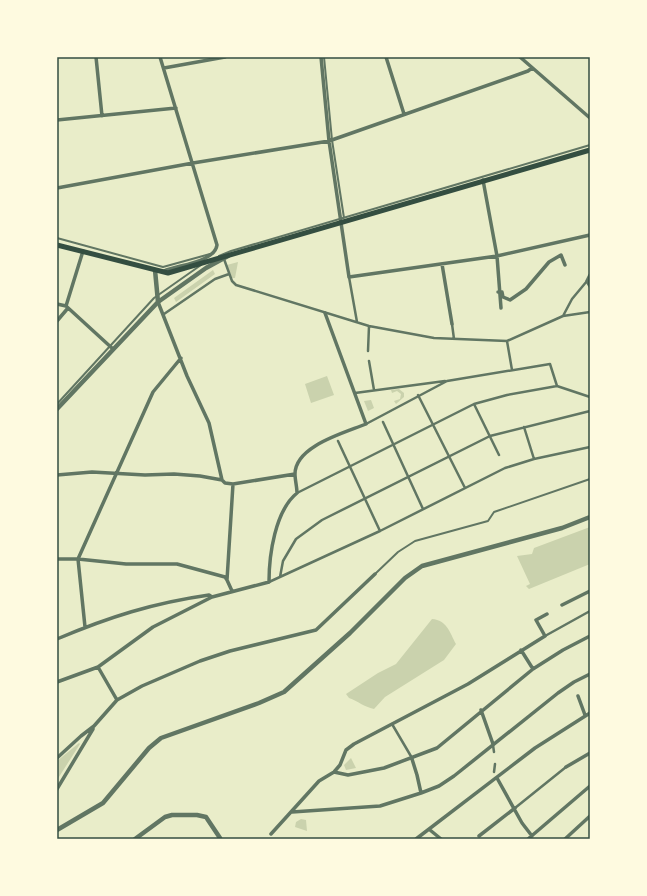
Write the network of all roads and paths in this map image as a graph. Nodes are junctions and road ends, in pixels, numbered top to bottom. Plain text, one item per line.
1 (96, 57) edge
2 (160, 57) edge
3 (225, 57) edge
4 (321, 57) edge
5 (324, 57) edge
6 (386, 57) edge
7 (520, 57) edge
8 (164, 68) junction
9 (532, 68) junction
10 (176, 108) junction
11 (404, 114) junction
12 (102, 116) junction
13 (590, 118) edge
14 (57, 120) edge
15 (330, 140) junction
16 (590, 145) edge
17 (590, 150) edge
18 (193, 163) junction
19 (483, 180) junction
20 (57, 188) edge
21 (342, 219) junction
22 (590, 235) edge
23 (57, 238) edge
24 (57, 245) edge
25 (83, 251) junction
26 (214, 253) junction
27 (223, 256) junction
28 (497, 256) junction
29 (442, 264) junction
30 (565, 265) dead end
31 (155, 270) junction
32 (162, 272) junction
33 (228, 274) junction
34 (590, 275) edge
35 (349, 277) junction
36 (587, 281) junction
37 (590, 286) edge
38 (498, 292) junction
39 (157, 296) junction
40 (158, 302) junction
41 (57, 304) edge
42 (67, 307) junction
43 (501, 308) dead end
44 (590, 312) edge
45 (325, 313) junction
46 (164, 314) junction
47 (563, 316) junction
48 (57, 321) edge
49 (357, 322) junction
50 (452, 324) joint
51 (369, 326) junction
52 (454, 339) junction
53 (507, 341) junction
54 (111, 347) junction
55 (368, 351) dead end
56 (181, 358) junction
57 (369, 361) dead end
58 (512, 370) junction
59 (447, 381) junction
60 (557, 386) junction
61 (374, 390) junction
62 (354, 393) junction
63 (418, 395) junction
64 (590, 397) edge
65 (57, 404) edge
66 (474, 404) junction
67 (57, 409) edge
68 (590, 411) edge
69 (382, 419) junction
70 (366, 424) junction
71 (433, 424) junction
72 (524, 427) junction
73 (490, 436) junction
74 (338, 441) dead end
75 (394, 444) junction
76 (590, 448) edge
77 (499, 455) dead end
78 (448, 456) junction
79 (534, 460) junction
80 (350, 465) junction
81 (117, 473) junction
82 (295, 474) junction
83 (57, 475) edge
84 (408, 478) junction
85 (590, 479) edge
86 (222, 480) junction
87 (233, 484) junction
88 (465, 488) junction
89 (297, 493) junction
90 (364, 498) junction
91 (423, 509) junction
92 (590, 517) edge
93 (380, 531) junction
94 (57, 559) edge
95 (78, 559) junction
96 (375, 574) joint
97 (280, 577) junction
98 (228, 580) junction
99 (269, 582) junction
100 (232, 591) junction
101 (590, 591) edge
102 (212, 597) junction
103 (562, 605) dead end
104 (590, 612) edge
105 (546, 614) dead end
106 (84, 627) junction
107 (544, 636) junction
108 (590, 636) edge
109 (57, 639) edge
110 (521, 650) junction
111 (98, 667) junction
112 (533, 669) junction
113 (590, 674) edge
114 (57, 682) edge
115 (578, 696) dead end
116 (117, 700) junction
117 (481, 710) junction
118 (590, 713) edge
119 (585, 715) junction
120 (392, 724) junction
121 (94, 726) junction
122 (493, 744) junction
123 (494, 752) dead end
124 (590, 753) edge
125 (57, 758) edge
126 (412, 759) junction
127 (495, 764) dead end
128 (566, 767) joint
129 (334, 772) junction
130 (494, 772) dead end
131 (497, 778) junction
132 (590, 786) edge
133 (57, 789) edge
134 (421, 793) junction
135 (514, 808) junction
136 (292, 812) junction
137 (590, 816) edge
138 (57, 830) edge
139 (430, 830) junction
140 (271, 834) dead end
141 (479, 836) dead end
142 (532, 836) junction
143 (220, 838) edge
144 (134, 839) edge
145 (416, 839) edge
146 (440, 839) edge
147 (528, 839) edge
148 (565, 839) edge

1 - 12 street
2 - 8 street
3 - 8 street
4 - 15 street
5 - 15 lane
6 - 11 street
7 - 9 street
8 - 10 street
9 - 11 street
9 - 13 street
10 - 12 street
10 - 18 street
11 - 15 street
12 - 14 street
15 - 18 street
15 - 21 street
16 - 21 lane
17 - 19 main road
18 - 20 street
18 - 26 street
19 - 21 main road
19 - 28 street
21 - 27 main road
21 - 35 street
22 - 28 street
23 - 26 lane
24 - 25 main road
25 - 31 main road
25 - 42 street
26 - 27 lane
26 - 32 street
27 - 32 main road
27 - 33 street
27 - 39 lane
27 - 40 street
28 - 29 street
28 - 38 street
29 - 35 street
29 - 50 street
30 - 38 street
31 - 32 main road
31 - 39 street
33 - 45 street
33 - 46 street
34 - 36 street
35 - 49 street
36 - 37 street
36 - 47 street
38 - 43 street
39 - 40 street
39 - 54 lane
40 - 46 street
40 - 54 street
41 - 42 street
42 - 48 street
42 - 54 street
44 - 47 street
45 - 49 street
45 - 62 street
46 - 56 street
47 - 53 street
49 - 51 street
50 - 52 street
51 - 52 street
51 - 55 street
52 - 53 street
53 - 58 street
54 - 65 lane
54 - 67 street
56 - 81 street
56 - 86 street
57 - 61 street
58 - 59 street
58 - 60 street
59 - 61 street
59 - 63 street
60 - 64 street
60 - 66 street
61 - 62 street
62 - 70 street
63 - 69 street
63 - 71 street
66 - 71 street
66 - 73 street
68 - 72 street
69 - 70 street
69 - 75 street
70 - 82 street
71 - 75 street
71 - 78 street
72 - 73 street
72 - 79 street
73 - 77 street
73 - 78 street
74 - 80 street
75 - 80 street
75 - 84 street
76 - 79 street
78 - 84 street
78 - 88 street
79 - 88 street
80 - 89 street
80 - 90 street
81 - 83 street
81 - 86 street
81 - 95 street
82 - 87 street
82 - 89 street
84 - 90 street
84 - 91 street
85 - 96 lane
86 - 87 street
87 - 98 street
88 - 91 street
89 - 99 street
90 - 93 street
90 - 97 street
91 - 93 street
92 - 138 street
93 - 97 street
94 - 95 street
95 - 98 street
95 - 106 street
96 - 116 street
97 - 99 street
98 - 100 street
99 - 100 street
100 - 102 street
101 - 103 street
102 - 106 street
102 - 111 street
104 - 107 street
105 - 107 street
106 - 109 street
107 - 110 street
108 - 112 street
110 - 112 street
110 - 120 street
111 - 114 street
111 - 116 street
112 - 117 street
113 - 122 street
115 - 119 street
116 - 121 street
117 - 122 street
117 - 126 street
118 - 119 street
119 - 131 street
120 - 126 street
120 - 129 street
121 - 125 street
121 - 133 street
122 - 123 street
122 - 134 street
124 - 128 street
126 - 129 street
126 - 134 street
127 - 130 street
128 - 135 street
129 - 136 street
131 - 135 street
131 - 139 street
132 - 142 street
134 - 136 street
135 - 141 street
135 - 142 street
136 - 140 street
137 - 148 street
139 - 145 street
139 - 146 street
142 - 147 street
143 - 144 street

